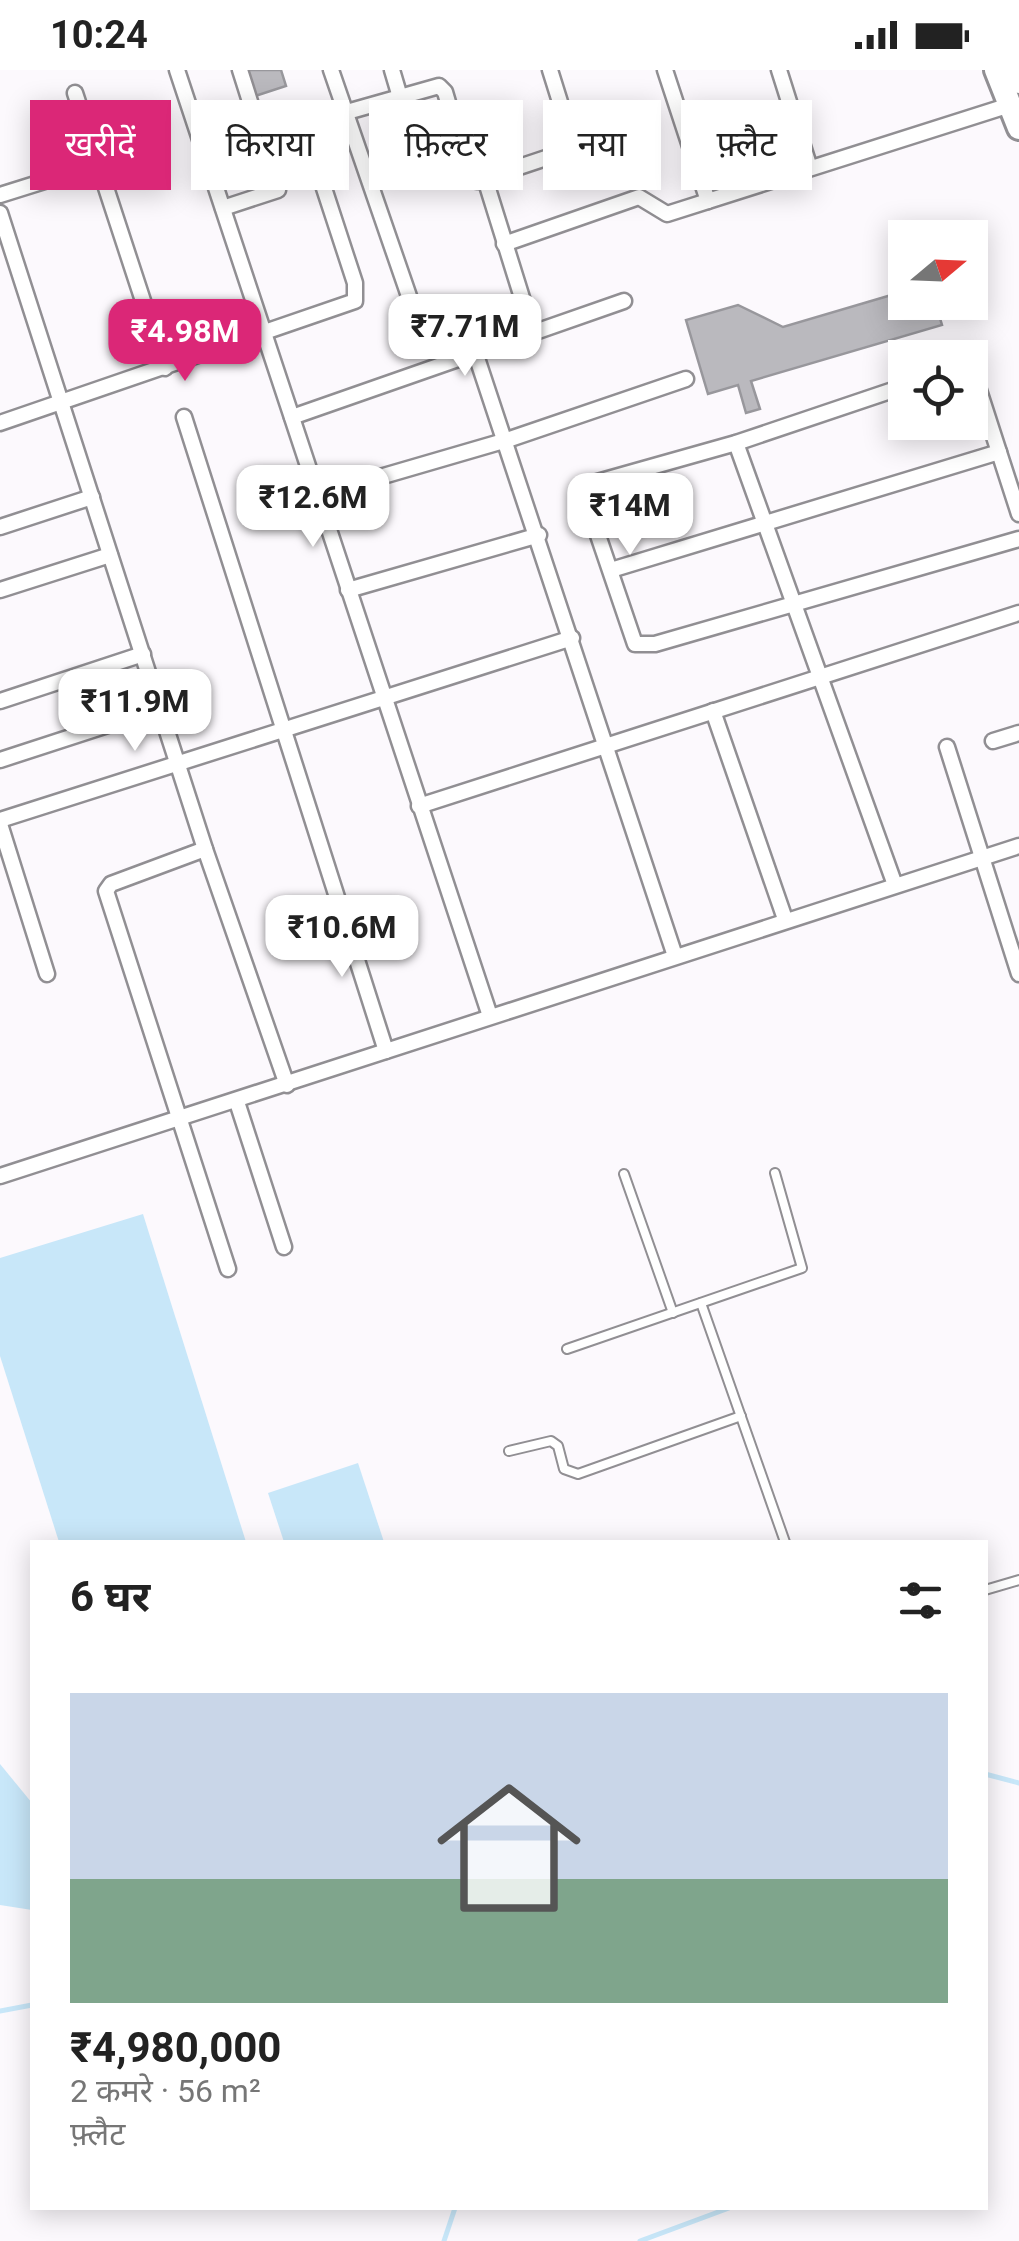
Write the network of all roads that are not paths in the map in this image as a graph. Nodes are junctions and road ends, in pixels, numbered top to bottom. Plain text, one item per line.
1 (177, 70) edge
2 (240, 70) edge
3 (331, 70) edge
4 (392, 70) edge
5 (550, 70) edge
6 (665, 70) edge
7 (778, 70) edge
8 (996, 70) edge
9 (1014, 70) edge
10 (1019, 82) edge
11 (76, 93) dead end
12 (400, 96) junction
13 (78, 100) edge
14 (250, 100) edge
15 (341, 100) edge
16 (446, 100) edge
17 (559, 100) edge
18 (788, 100) edge
19 (1016, 112) edge
20 (349, 114) edge
21 (349, 124) edge
22 (812, 167) edge
23 (30, 186) edge
24 (107, 190) edge
25 (278, 190) edge
26 (324, 190) edge
27 (488, 190) edge
28 (740, 190) edge
29 (0, 195) edge
30 (708, 200) junction
31 (223, 208) junction
32 (0, 213) edge
33 (504, 244) junction
34 (624, 301) dead end
35 (421, 330) dead end
36 (264, 333) junction
37 (533, 333) junction
38 (475, 352) junction
39 (164, 368) junction
40 (686, 380) dead end
41 (888, 392) edge
42 (60, 402) junction
43 (184, 417) dead end
44 (292, 417) junction
45 (0, 424) edge
46 (988, 424) edge
47 (507, 440) junction
48 (736, 443) junction
49 (998, 452) junction
50 (1016, 494) edge
51 (318, 495) junction
52 (92, 498) junction
53 (1019, 514) edge
54 (765, 524) junction
55 (0, 527) edge
56 (538, 535) junction
57 (1019, 540) edge
58 (110, 555) junction
59 (611, 570) junction
60 (0, 590) edge
61 (348, 590) junction
62 (794, 605) junction
63 (1019, 613) edge
64 (572, 638) junction
65 (143, 654) junction
66 (816, 676) junction
67 (384, 697) junction
68 (0, 701) edge
69 (160, 708) junction
70 (714, 711) junction
71 (282, 730) junction
72 (1019, 733) edge
73 (993, 741) dead end
74 (607, 744) junction
75 (948, 747) dead end
76 (0, 760) edge
77 (177, 763) junction
78 (420, 806) junction
79 (0, 822) edge
80 (1019, 846) edge
81 (205, 849) junction
82 (980, 858) junction
83 (895, 885) junction
84 (784, 919) junction
85 (675, 956) junction
86 (47, 974) dead end
87 (1019, 974) edge
88 (490, 1016) junction
89 (386, 1051) junction
90 (287, 1084) junction
91 (236, 1102) junction
92 (177, 1122) junction
93 (775, 1173) dead end
94 (624, 1174) dead end
95 (0, 1176) edge
96 (284, 1247) dead end
97 (228, 1269) dead end
98 (701, 1303) junction
99 (672, 1313) junction
100 (568, 1349) dead end
101 (741, 1416) junction
102 (509, 1451) dead end
103 (784, 1540) edge
104 (1019, 1580) edge
105 (988, 1589) edge

1 - 31 street
2 - 14 street
3 - 15 street
4 - 12 street
5 - 17 street
6 - 30 street
7 - 18 street
8 - 19 main road
9 - 10 main road
11 - 13 street
12 - 16 street
12 - 20 street
19 - 22 street
21 - 35 street
23 - 29 street
24 - 39 street
25 - 31 street
26 - 36 street
27 - 33 street
28 - 30 street
30 - 33 street
31 - 36 street
32 - 42 street
33 - 37 street
34 - 37 street
36 - 39 street
36 - 44 street
37 - 38 street
38 - 44 street
38 - 47 street
39 - 42 street
40 - 47 street
41 - 48 street
42 - 45 street
42 - 52 street
43 - 71 street
44 - 51 street
46 - 49 street
47 - 51 street
47 - 56 street
48 - 54 street
48 - 59 street
49 - 50 street
49 - 54 street
50 - 53 street
51 - 61 street
52 - 55 street
52 - 58 street
54 - 59 street
54 - 62 street
56 - 61 street
56 - 64 street
57 - 62 street
58 - 60 street
58 - 65 street
59 - 62 street
61 - 67 street
62 - 66 street
63 - 66 street
64 - 67 street
64 - 74 street
65 - 68 street
65 - 69 street
66 - 70 street
66 - 83 street
67 - 71 street
67 - 78 street
69 - 76 street
69 - 77 street
70 - 74 street
70 - 84 street
71 - 77 street
71 - 89 street
72 - 73 street
74 - 78 street
74 - 85 street
75 - 82 street
77 - 79 street
77 - 81 street
78 - 88 street
79 - 86 street
80 - 82 street
81 - 90 street
81 - 92 street
82 - 83 street
82 - 87 street
83 - 84 street
84 - 85 street
85 - 88 street
88 - 89 street
89 - 90 street
90 - 91 street
91 - 92 street
91 - 96 street
92 - 95 street
92 - 97 street
93 - 98 lane
94 - 99 lane
98 - 99 lane
98 - 101 lane
99 - 100 lane
101 - 102 lane
101 - 103 lane
104 - 105 lane

